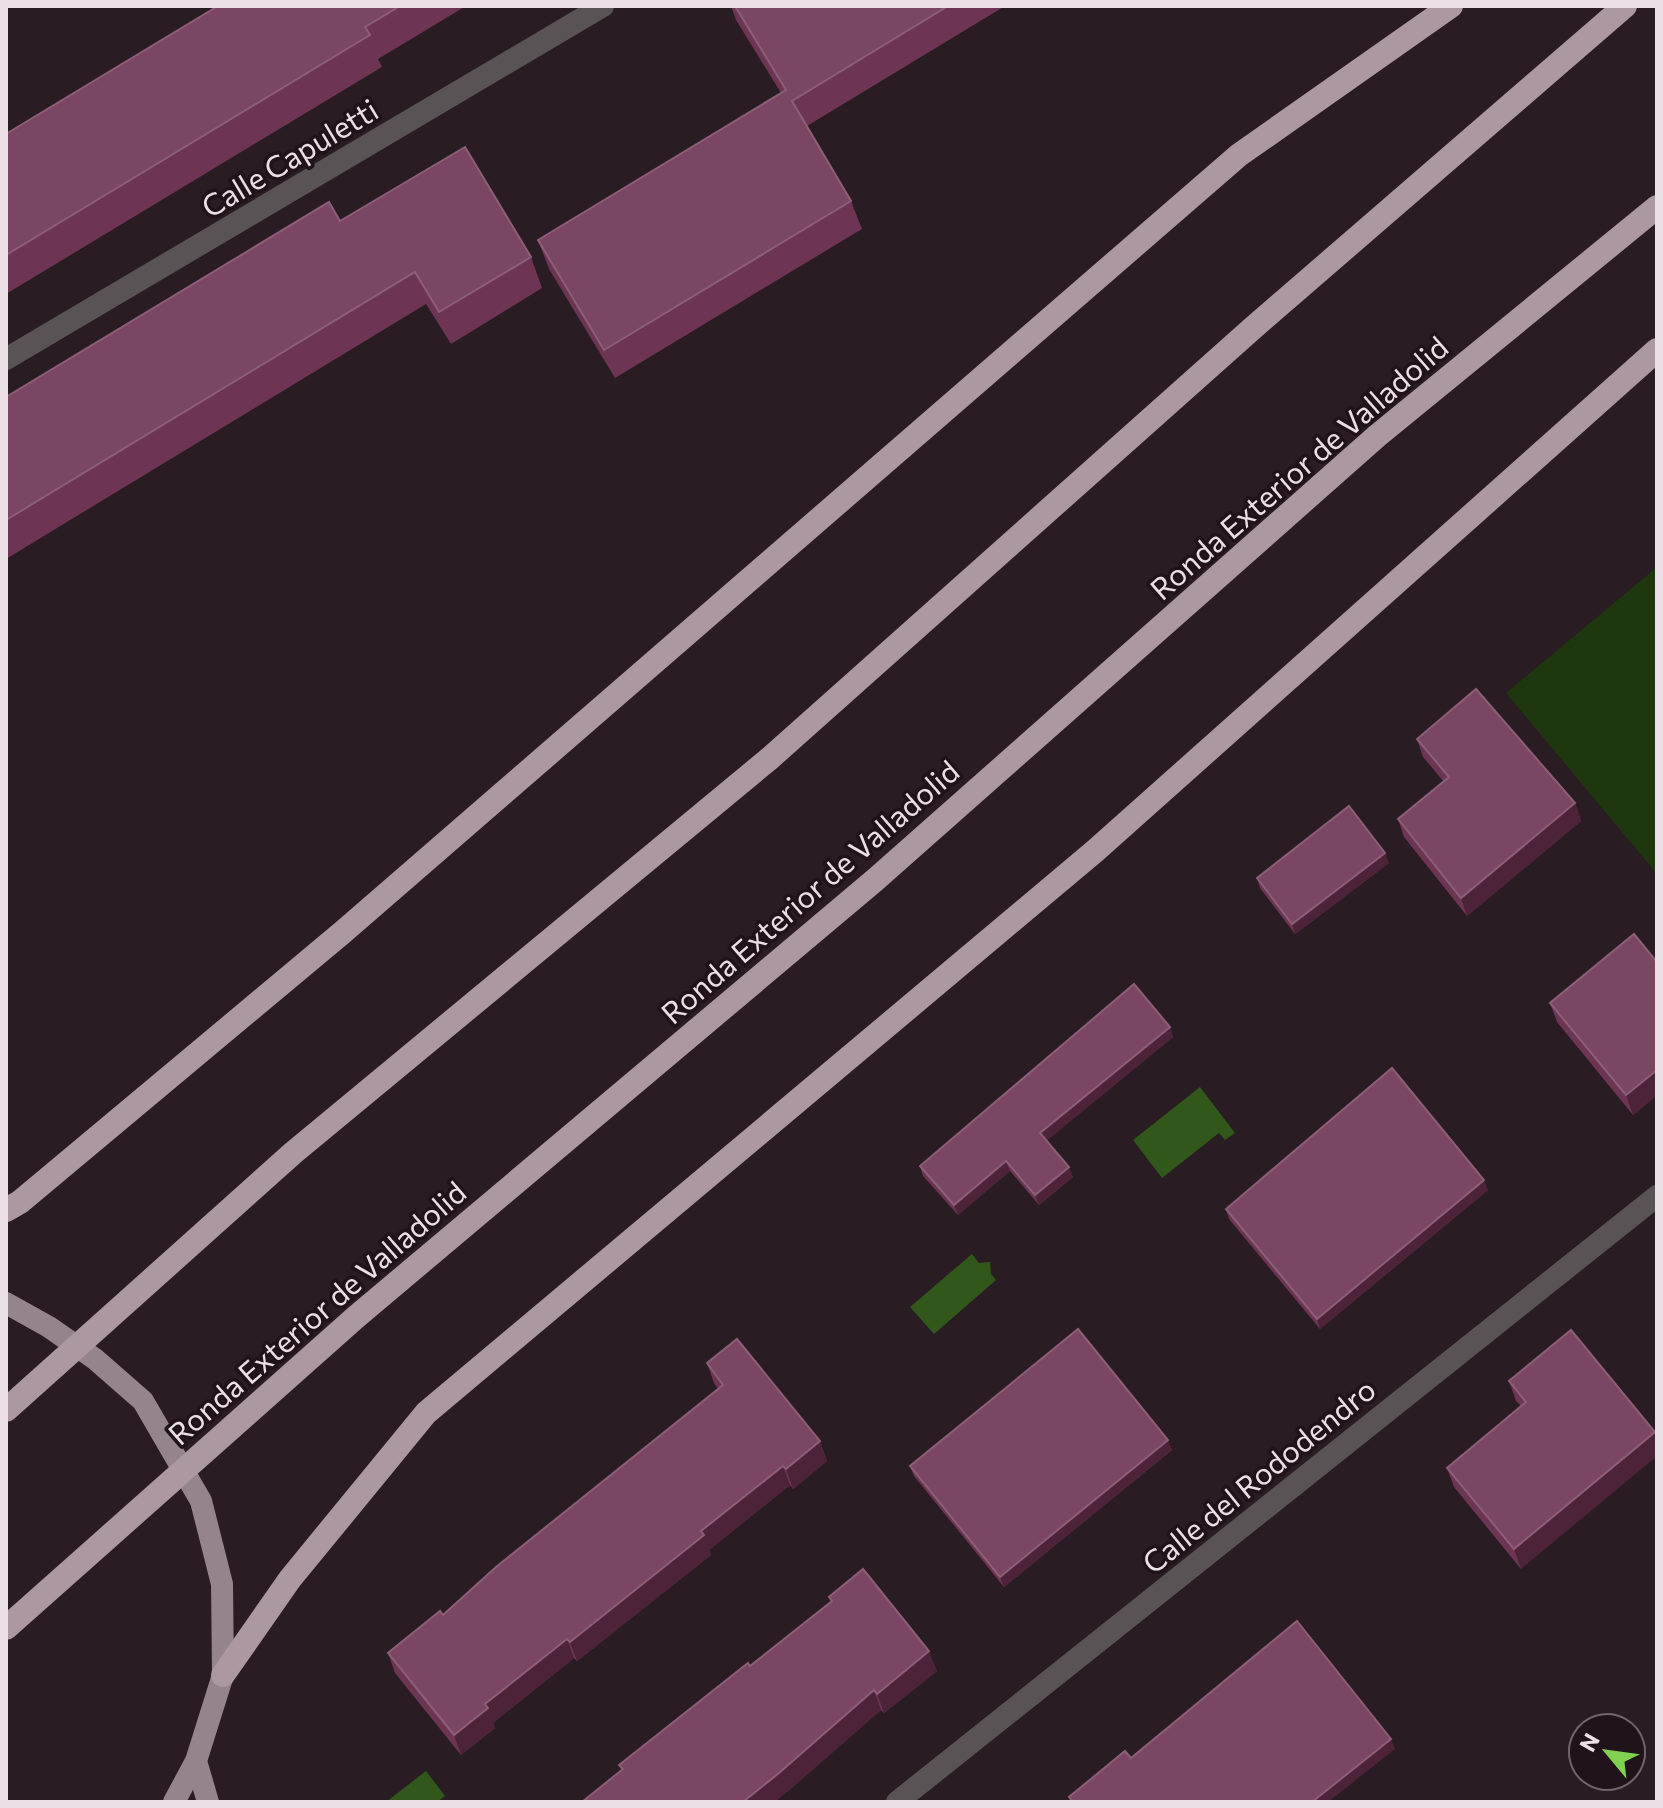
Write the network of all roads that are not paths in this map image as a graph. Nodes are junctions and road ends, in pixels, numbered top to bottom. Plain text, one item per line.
1 (603, 6) edge
2 (1451, 6) edge
3 (1625, 6) edge
4 (1657, 207) edge
5 (1657, 350) edge
6 (6, 359) edge
7 (1657, 1196) edge
8 (6, 1210) edge
9 (6, 1303) edge
10 (6, 1410) edge
11 (6, 1628) edge
12 (223, 1675) junction
13 (196, 1761) junction
14 (174, 1802) edge
15 (208, 1802) edge
16 (897, 1802) edge

1 - 6 street, Calle Capuletti
2 - 8 highway
3 - 10 highway
4 - 11 highway, Ronda Exterior de Valladolid
5 - 12 highway
7 - 16 street, Calle del Rododendro
9 - 12 main road
12 - 13 main road
13 - 14 main road
13 - 15 main road

